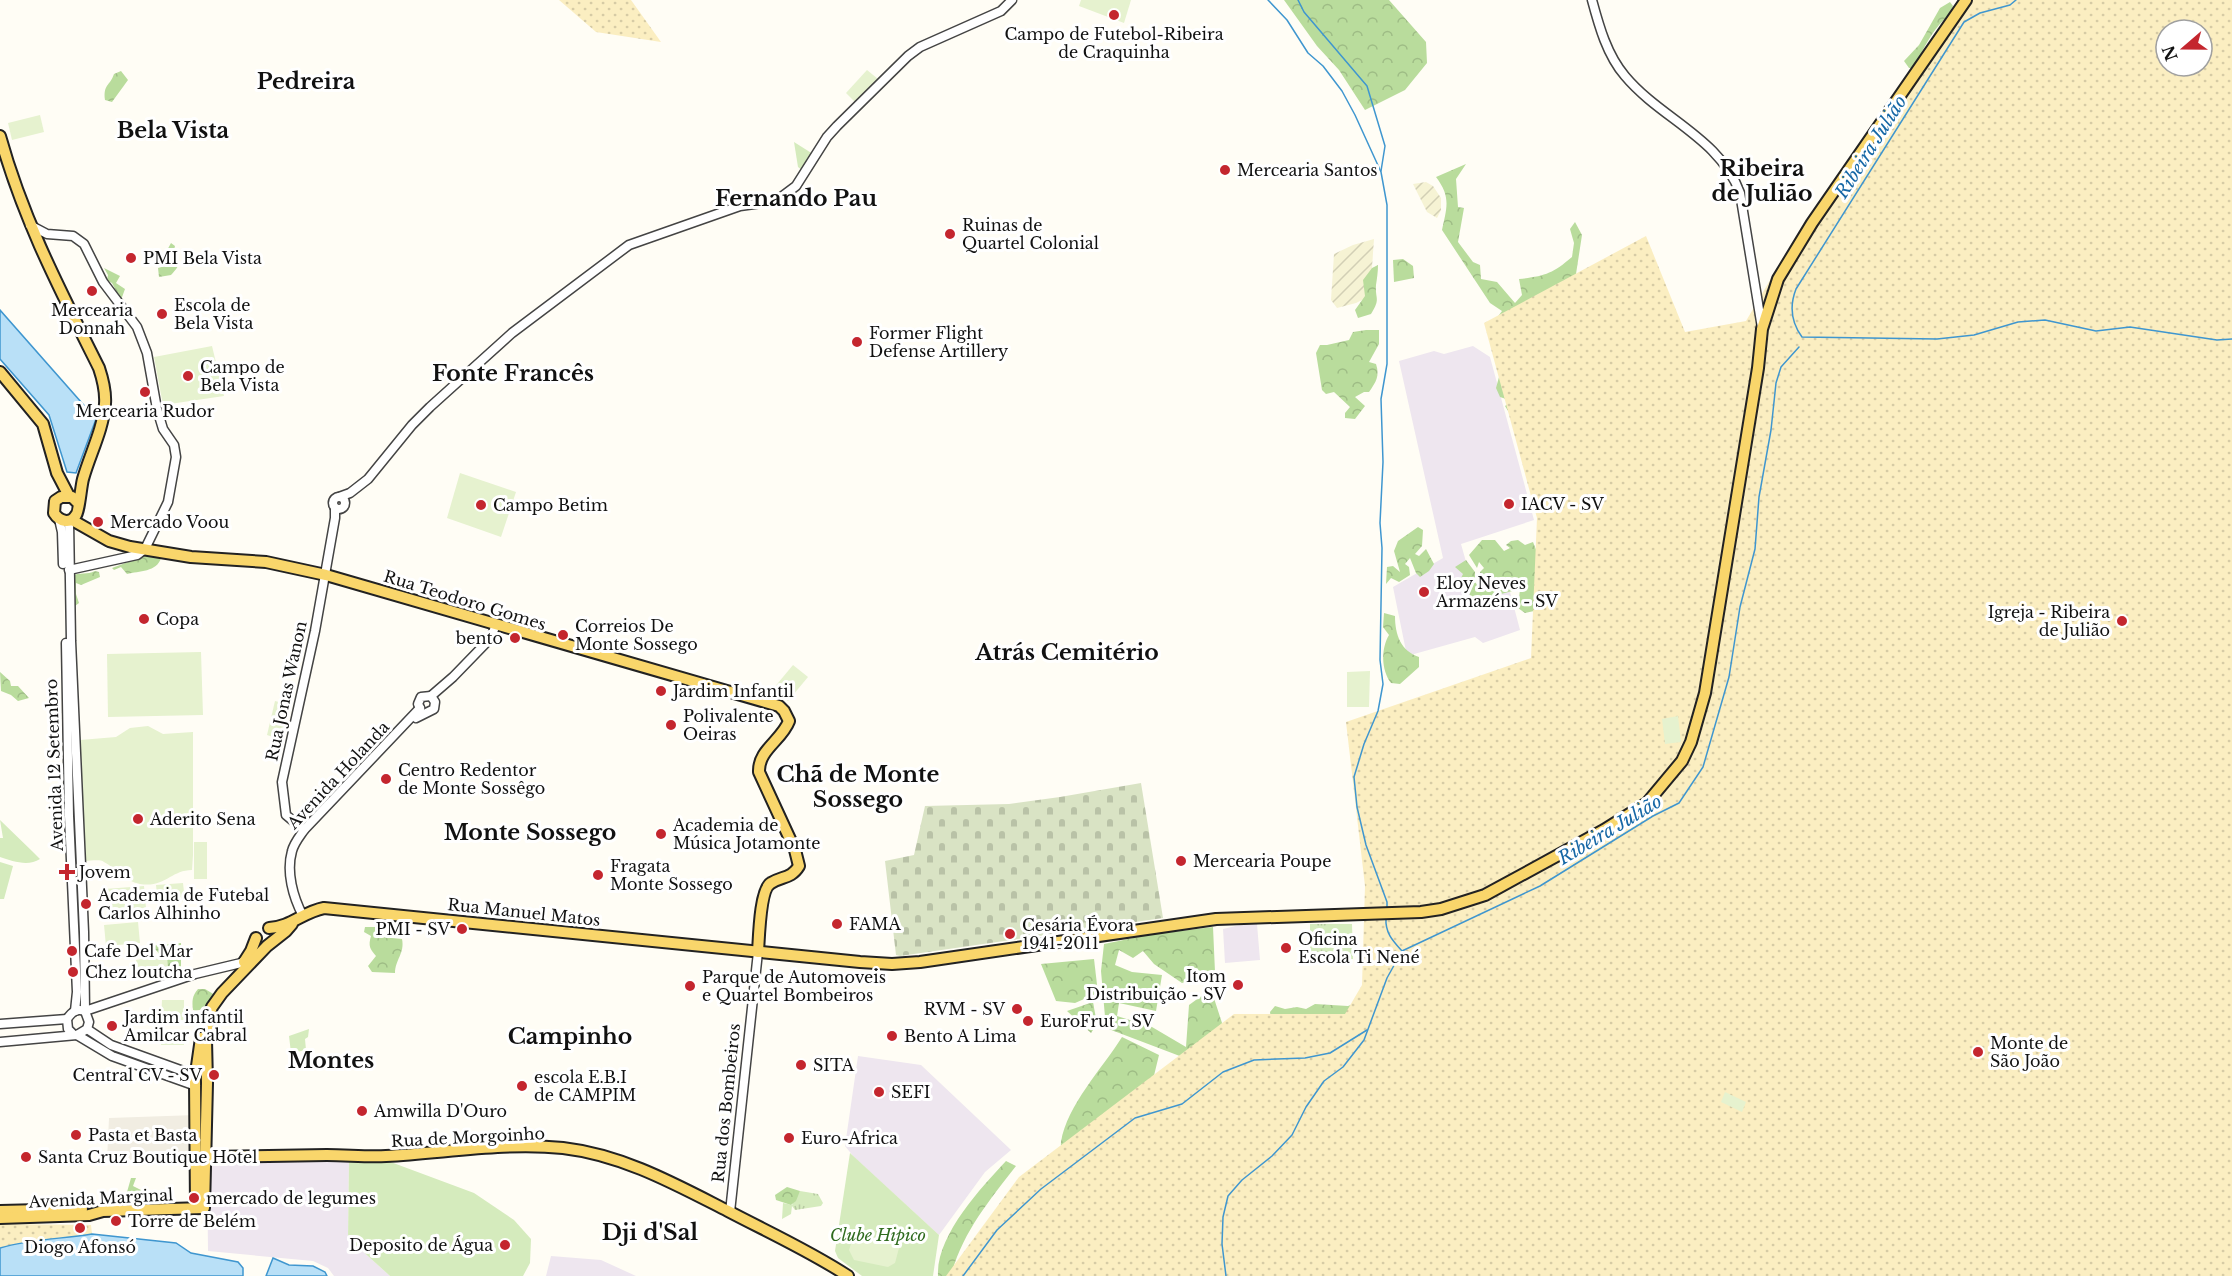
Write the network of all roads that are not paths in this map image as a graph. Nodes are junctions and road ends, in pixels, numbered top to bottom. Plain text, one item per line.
1 (1012, 0) edge
2 (1592, 0) edge
3 (1966, 0) edge
4 (0, 136) edge
5 (29, 224) junction
6 (54, 235) junction
7 (43, 254) junction
8 (1762, 329) junction
9 (0, 372) edge
10 (69, 508) junction
11 (145, 549) junction
12 (69, 570) junction
13 (326, 575) junction
14 (496, 624) junction
15 (433, 699) junction
16 (423, 710) junction
17 (304, 830) junction
18 (764, 891) joint
19 (303, 916) junction
20 (292, 924) junction
21 (269, 928) junction
22 (256, 938) junction
23 (270, 943) junction
24 (758, 951) junction
25 (246, 959) junction
26 (75, 1011) junction
27 (85, 1011) junction
28 (67, 1019) junction
29 (0, 1024) edge
30 (87, 1029) junction
31 (75, 1035) junction
32 (0, 1042) edge
33 (201, 1082) junction
34 (205, 1157) junction
35 (200, 1208) junction
36 (0, 1211) edge
37 (103, 1211) junction
38 (730, 1212) junction
39 (0, 1218) edge
40 (848, 1276) edge

1 - 13 street, Rua Jonas Wanon
2 - 8 street
3 - 8 main road, Rua Manuel Matos
4 - 5 main road
5 - 6 street
5 - 7 main road
6 - 7 street
6 - 11 street
7 - 10 main road
8 - 24 main road, Rua Manuel Matos
9 - 10 main road
10 - 11 main road, Rua Teodoro Gomes
10 - 12 street, Avenida 12 Setembro
10 - 26 street, Avenida 12 Setembro
11 - 12 street
11 - 13 main road, Rua Teodoro Gomes
12 - 27 street, Avenida 12 Setembro
13 - 14 main road, Rua Teodoro Gomes
13 - 17 street, Rua Jonas Wanon
14 - 15 street
14 - 18 main road, Rua Teodoro Gomes
15 - 16 street
15 - 16 street
16 - 17 street, Avenida Holanda
17 - 19 street, Avenida Holanda
18 - 24 main road, Rua dos Bombeiros
19 - 20 main road, Rua Manuel Matos
19 - 24 main road, Rua Manuel Matos
20 - 21 main road, Rua Manuel Matos
20 - 23 main road, Rua Manuel Matos
21 - 22 main road
21 - 23 main road
22 - 23 main road
22 - 25 main road
23 - 33 main road, Rua Manuel Matos
24 - 38 street, Rua dos Bombeiros
25 - 27 street
25 - 33 main road
26 - 27 street
26 - 28 street
27 - 30 street
28 - 29 street
28 - 31 street
30 - 31 street
30 - 33 street
31 - 32 street
31 - 33 street
33 - 34 main road
33 - 35 main road
34 - 35 main road
34 - 38 main road, Rua de Morgoinho
35 - 37 main road, Avenida Marginal
36 - 37 main road, Avenida Marginal
37 - 39 main road, Avenida Marginal
38 - 40 main road, Rua de Morgoinho

